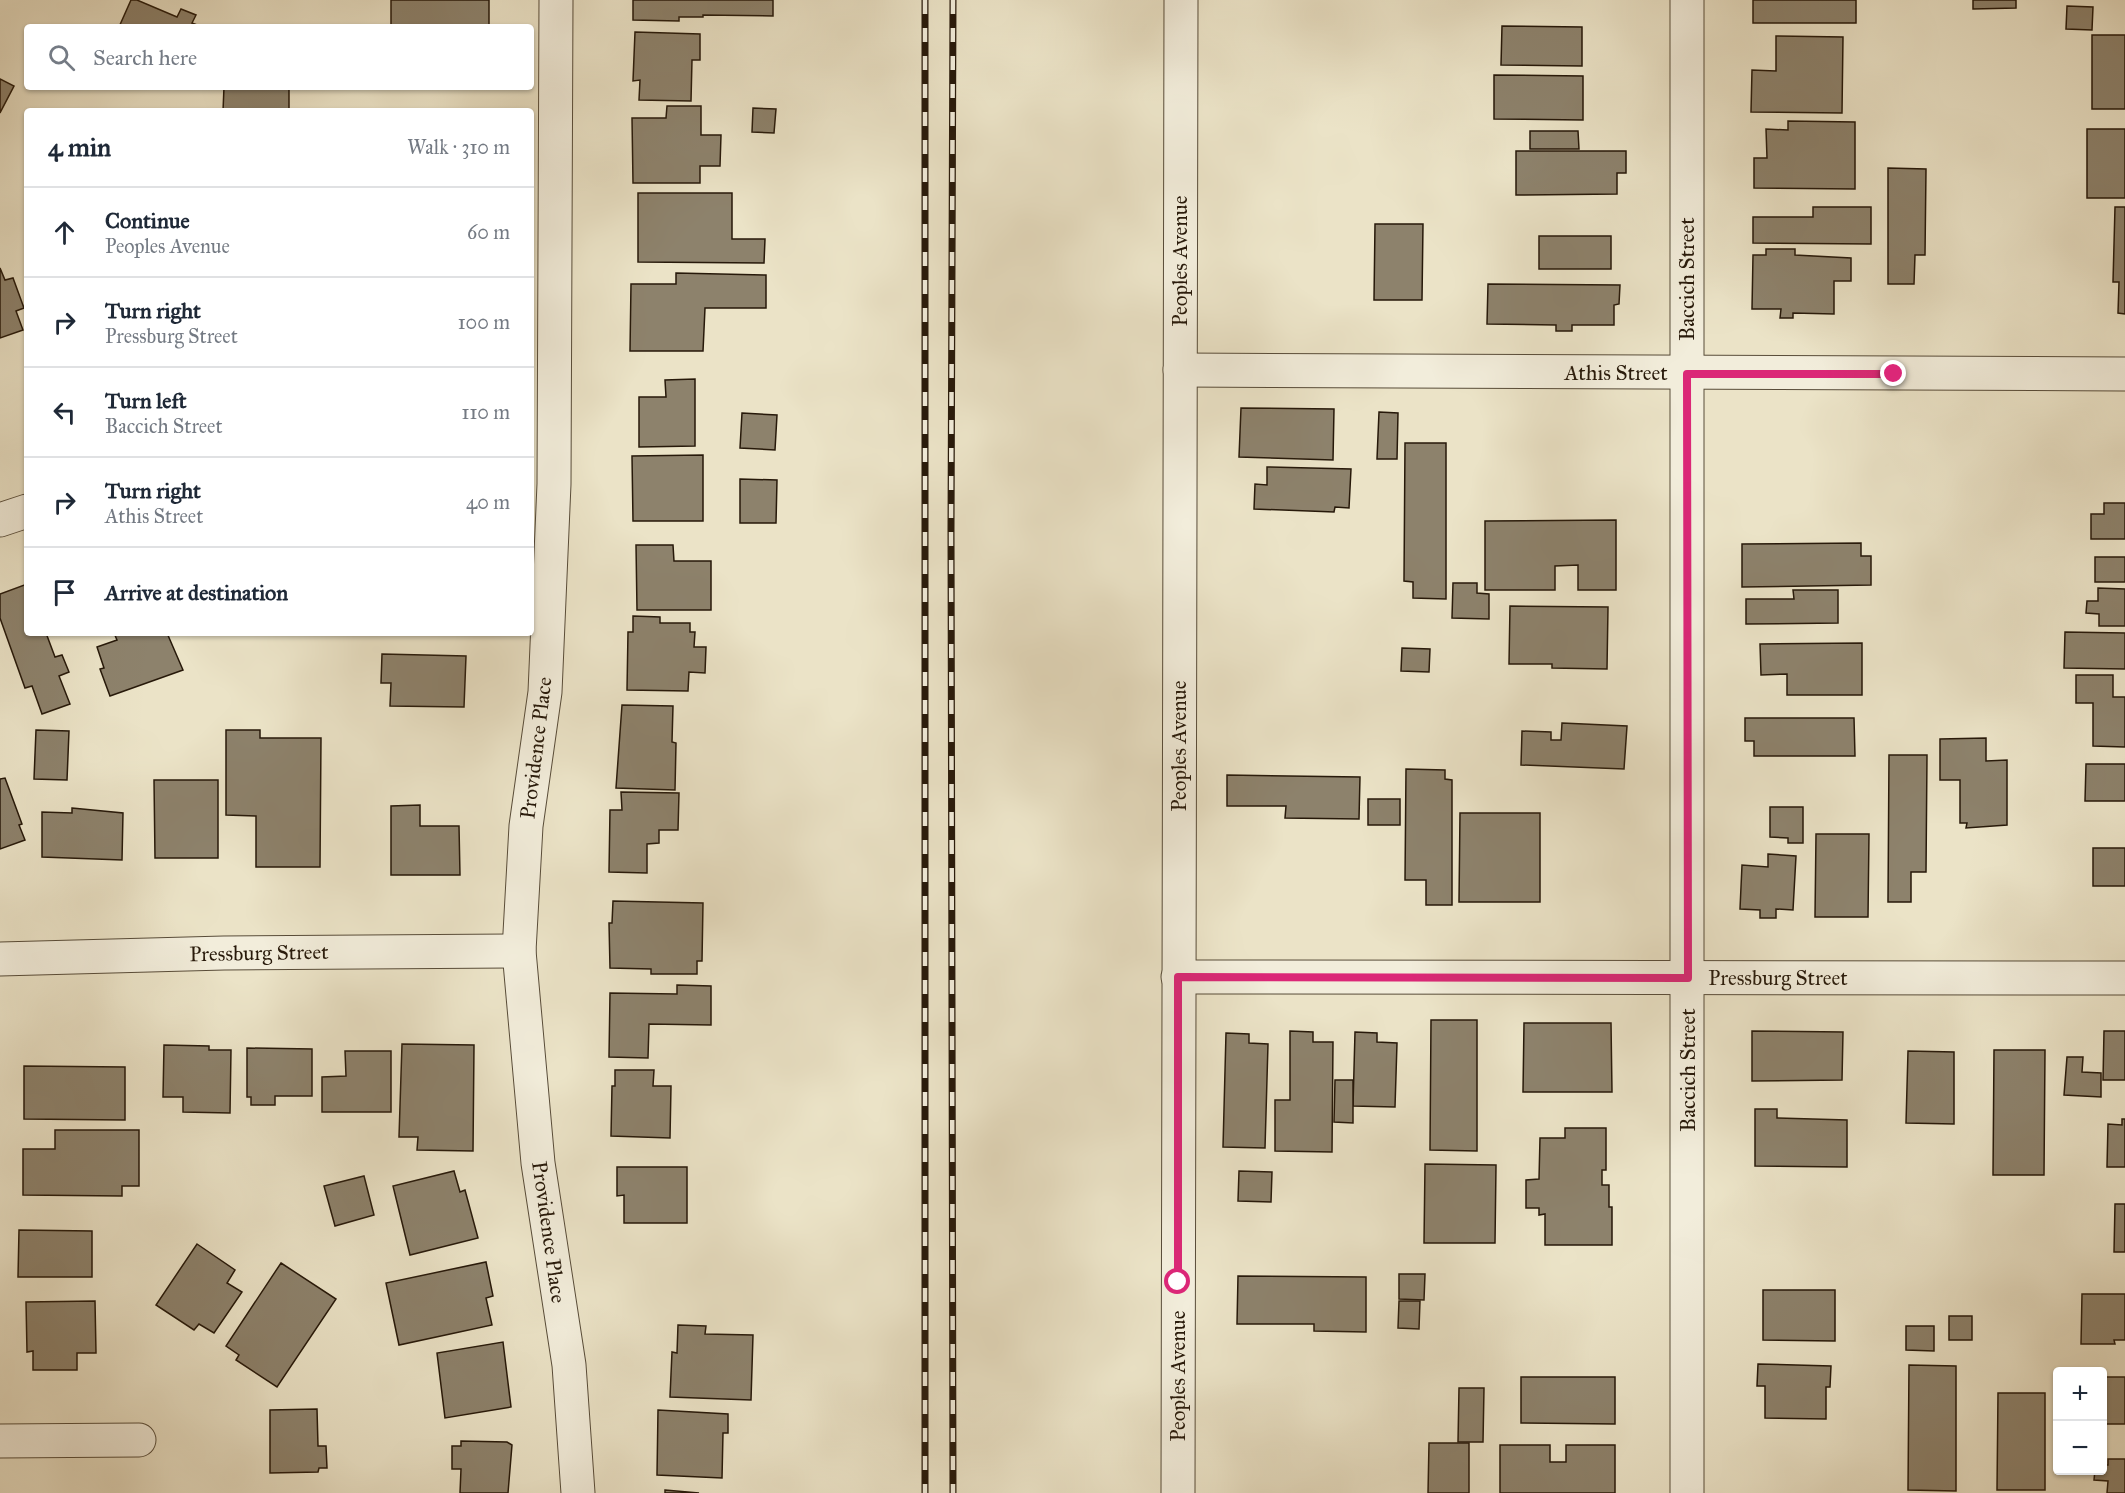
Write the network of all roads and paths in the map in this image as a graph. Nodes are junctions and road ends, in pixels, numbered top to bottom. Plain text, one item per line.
1 (556, 0) edge
2 (1181, 0) edge
3 (1687, 0) edge
4 (1180, 370) junction
5 (1687, 374) junction
6 (2125, 374) edge
7 (24, 511) edge
8 (0, 520) edge
9 (519, 951) junction
10 (0, 959) edge
11 (1178, 977) junction
12 (1688, 978) junction
13 (2125, 978) edge
14 (139, 1440) dead end
15 (0, 1441) edge
16 (578, 1493) edge
17 (1178, 1493) edge
18 (1687, 1493) edge

1 - 9 street, Providence Place
2 - 4 street, Peoples Avenue
3 - 5 street, Baccich Street
4 - 5 street, Athis Street
4 - 11 street, Peoples Avenue
5 - 6 street, Athis Street
5 - 12 street, Baccich Street
7 - 8 street
9 - 10 street, Pressburg Street
9 - 16 street, Providence Place
11 - 12 street, Pressburg Street
11 - 17 street, Peoples Avenue
12 - 13 street, Pressburg Street
12 - 18 street, Baccich Street
14 - 15 street

